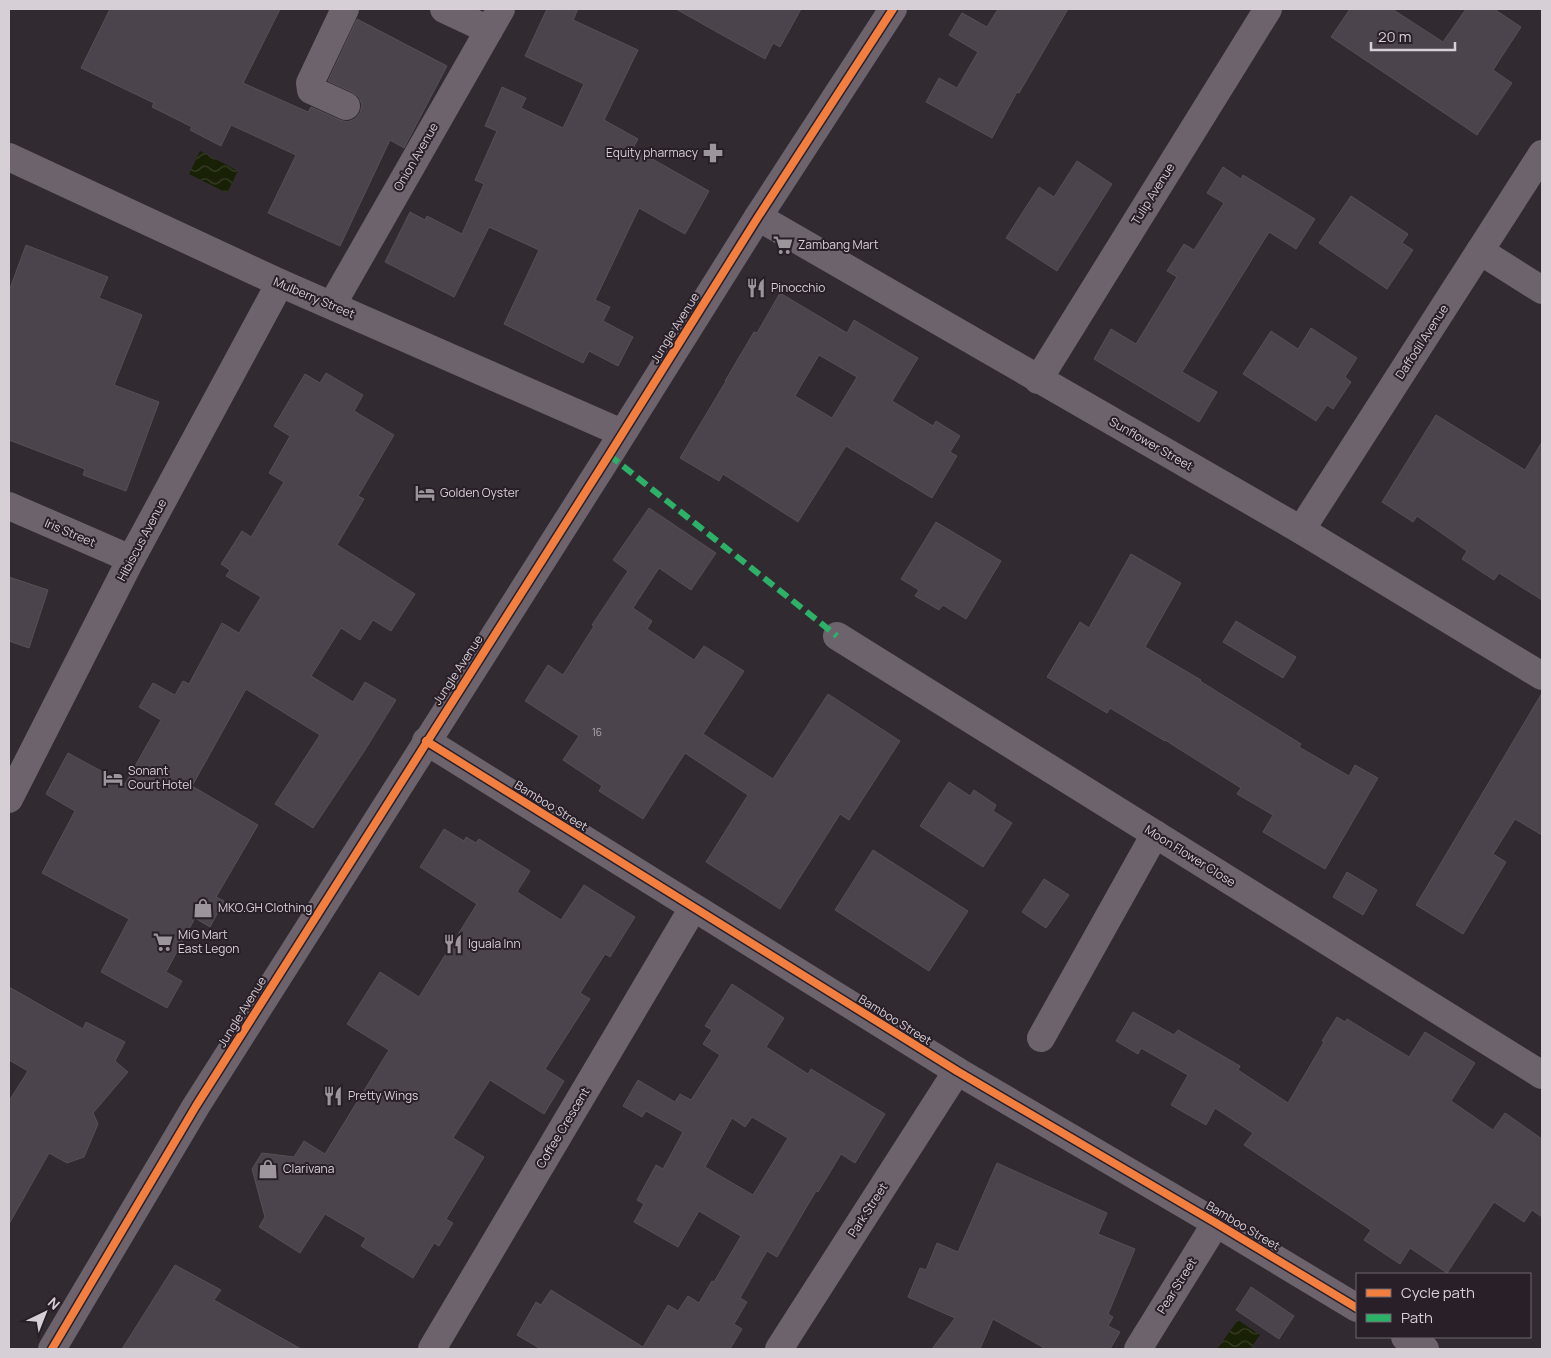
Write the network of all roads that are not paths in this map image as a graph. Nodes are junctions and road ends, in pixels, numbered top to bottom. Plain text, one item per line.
1 (345, 9) edge
2 (444, 9) edge
3 (893, 9) edge
4 (1268, 9) edge
5 (495, 20) edge
6 (346, 106) dead end
7 (1542, 154) edge
8 (9, 157) edge
9 (758, 217) junction
10 (1480, 251) junction
11 (280, 283) junction
12 (1542, 290) edge
13 (332, 305) junction
14 (1038, 380) junction
15 (622, 433) junction
16 (9, 506) edge
17 (1301, 530) junction
18 (132, 559) junction
19 (837, 636) dead end
20 (1542, 676) edge
21 (426, 741) junction
22 (9, 799) edge
23 (1155, 834) junction
24 (693, 908) junction
25 (1041, 1038) dead end
26 (957, 1071) junction
27 (1542, 1075) edge
28 (1216, 1223) junction
29 (1356, 1307) edge
30 (1407, 1338) edge
31 (52, 1349) edge
32 (432, 1349) edge
33 (779, 1349) edge
34 (1138, 1349) edge
35 (1426, 1349) edge

1 - 6 street
2 - 5 street
3 - 9 street, Jungle Avenue
4 - 14 street, Tulip Avenue
5 - 13 street, Onion Avenue
7 - 10 street, Daffodil Avenue
8 - 11 street, Mulberry Street
9 - 14 street, Sunflower Street
9 - 15 street, Jungle Avenue
10 - 12 street
10 - 17 street, Daffodil Avenue
11 - 13 street, Mulberry Street
11 - 18 street, Hibiscus Avenue
13 - 15 street, Mulberry Street
14 - 17 street, Sunflower Street
15 - 21 street, Jungle Avenue
16 - 18 street, Iris Street
17 - 20 street, Sunflower Street
18 - 22 street, Hibiscus Avenue
19 - 23 street, Moon Flower Close
21 - 24 street, Bamboo Street
21 - 31 street, Jungle Avenue
23 - 25 street
23 - 27 street, Moon Flower Close
24 - 26 street, Bamboo Street
24 - 32 street, Coffee Crescent
26 - 28 street, Bamboo Street
26 - 33 street, Park Street
28 - 29 street, Bamboo Street
28 - 34 street, Pear Street
30 - 35 street

